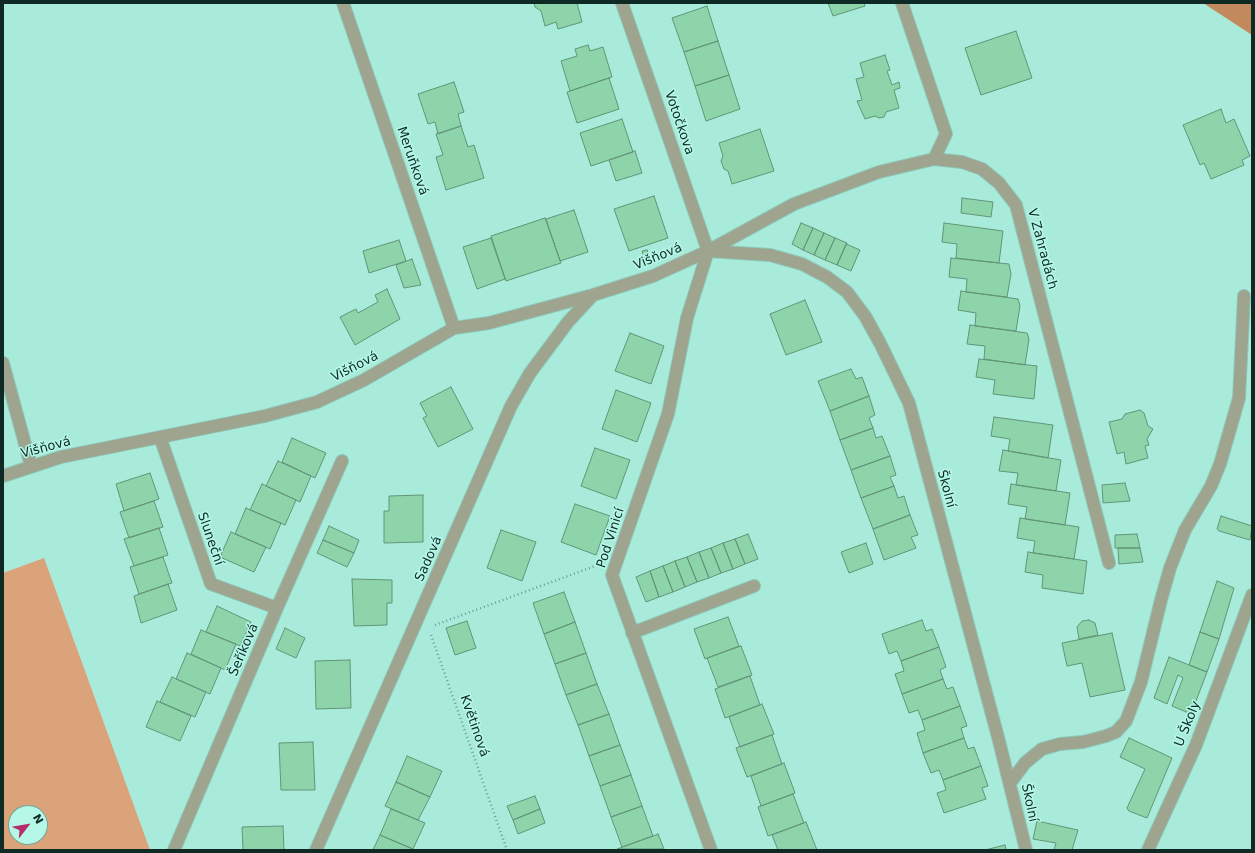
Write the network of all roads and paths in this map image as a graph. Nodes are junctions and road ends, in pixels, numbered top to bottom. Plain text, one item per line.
1 (343, 3) edge
2 (622, 3) edge
3 (902, 3) edge
4 (934, 159) junction
5 (708, 251) junction
6 (593, 295) junction
7 (1244, 296) dead end
8 (454, 328) junction
9 (3, 363) edge
10 (160, 437) junction
11 (342, 462) dead end
12 (31, 466) junction
13 (3, 476) edge
14 (618, 558) junction
15 (1109, 563) dead end
16 (754, 586) dead end
17 (1250, 601) edge
18 (277, 608) junction
19 (632, 633) junction
20 (1010, 783) junction
21 (174, 850) edge
22 (316, 850) edge
23 (507, 850) edge
24 (711, 850) edge
25 (1026, 850) edge
26 (1148, 850) edge

1 - 8 street, Meruňková
2 - 5 street, Votočkova
3 - 4 street
4 - 5 street, V Zahradách
4 - 15 street, V Zahradách
5 - 6 street, Višňová
5 - 14 street, Pod Vinicí
5 - 20 street, Školní
6 - 8 street, Višňová
6 - 22 street, Sadová
7 - 20 street
8 - 10 street, Višňová
9 - 12 street
10 - 12 street, Višňová
10 - 18 street, Sluneční
11 - 18 street, Šeříková
12 - 13 street, Višňová
14 - 19 street, Pod Vinicí
14 - 23 path, Květinová
16 - 19 street
17 - 26 street, U Školy
18 - 21 street, Šeříková
19 - 24 street, Pod Vinicí
20 - 25 street, Školní

